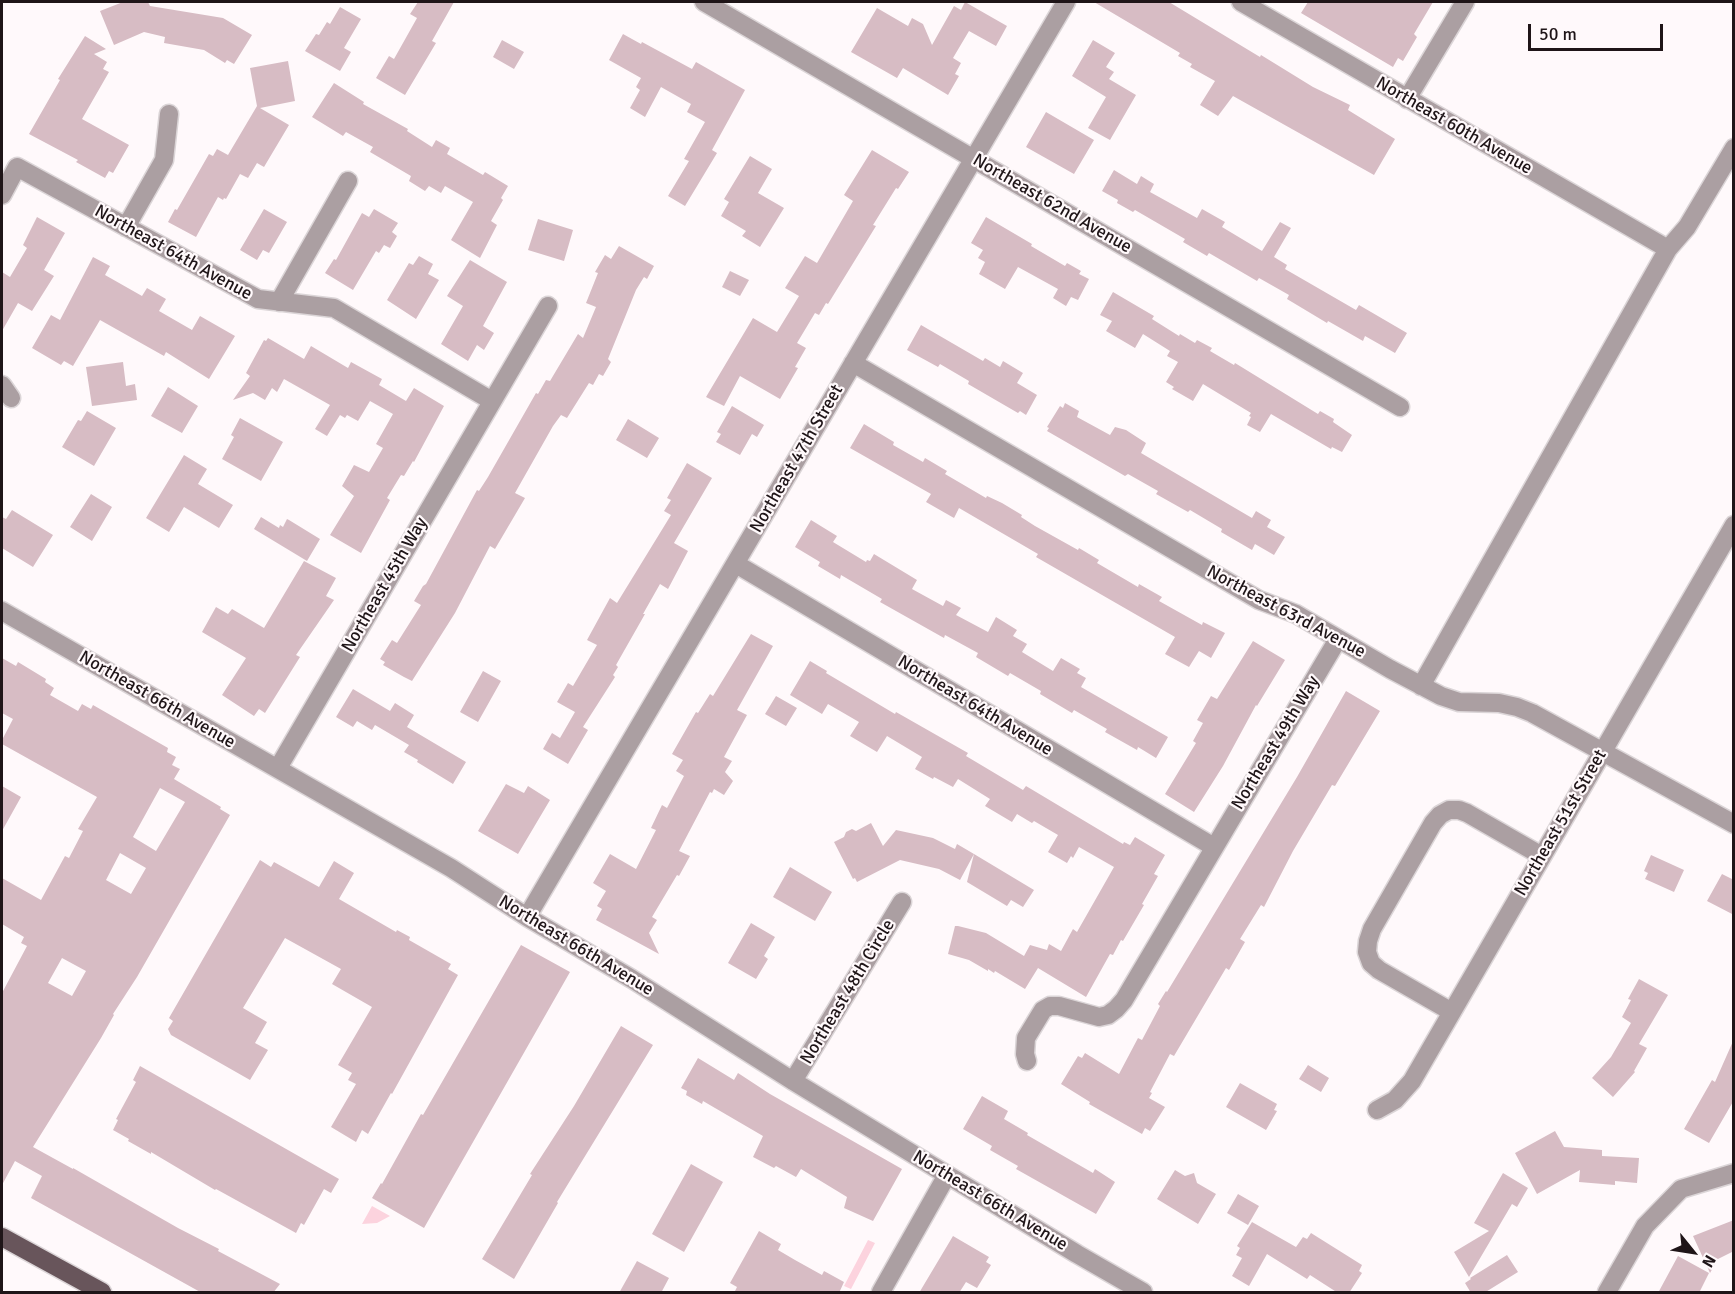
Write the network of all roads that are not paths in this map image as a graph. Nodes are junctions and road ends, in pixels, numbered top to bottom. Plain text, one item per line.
1 (704, 2) edge
2 (1066, 2) edge
3 (1241, 2) edge
4 (1465, 2) edge
5 (1267, 8) edge
6 (1407, 99) junction
7 (169, 114) dead end
8 (1734, 148) edge
9 (973, 158) junction
10 (348, 181) dead end
11 (2, 195) edge
12 (126, 227) junction
13 (1668, 249) junction
14 (279, 302) junction
15 (548, 306) dead end
16 (853, 363) junction
17 (492, 401) junction
18 (1400, 407) dead end
19 (1734, 525) edge
20 (736, 564) junction
21 (2, 611) edge
22 (1338, 639) junction
23 (1421, 686) junction
24 (1602, 752) junction
25 (278, 768) junction
26 (1734, 825) edge
27 (1214, 847) junction
28 (1542, 856) junction
29 (902, 902) dead end
30 (527, 917) junction
31 (1452, 1012) junction
32 (1027, 1061) dead end
33 (793, 1081) junction
34 (1377, 1110) dead end
35 (1734, 1173) edge
36 (947, 1175) junction
37 (2, 1237) edge
38 (102, 1293) edge
39 (881, 1293) edge
40 (1143, 1293) edge
41 (1607, 1293) edge

1 - 9 street, Northeast 62nd Avenue
2 - 9 street, Northeast 47th Street
3 - 5 street, Northeast 60th Avenue
4 - 6 street
5 - 6 street, Northeast 60th Avenue
6 - 13 street, Northeast 60th Avenue
7 - 12 street
8 - 13 street
9 - 16 street, Northeast 47th Street
9 - 18 street, Northeast 62nd Avenue
10 - 14 street
11 - 12 street, Northeast 64th Avenue
12 - 14 street, Northeast 64th Avenue
13 - 23 street
14 - 17 street, Northeast 64th Avenue
15 - 17 street, Northeast 45th Way
16 - 20 street, Northeast 47th Street
16 - 22 street, Northeast 63rd Avenue
17 - 25 street, Northeast 45th Way
19 - 24 street, Northeast 51st Street
20 - 27 street, Northeast 64th Avenue
20 - 30 street, Northeast 47th Street
21 - 25 street, Northeast 66th Avenue
22 - 23 street, Northeast 63rd Avenue
22 - 27 street, Northeast 49th Way
23 - 24 street, Northeast 63rd Avenue
24 - 26 street, Northeast 63rd Avenue
24 - 28 street, Northeast 51st Street
25 - 30 street, Northeast 66th Avenue
27 - 32 street, Northeast 49th Way
28 - 31 street, Northeast 51st Street
28 - 31 street
29 - 33 street, Northeast 48th Circle
30 - 33 street, Northeast 66th Avenue
31 - 34 street, Northeast 51st Street
33 - 36 street, Northeast 66th Avenue
35 - 41 street
36 - 39 street
36 - 40 street, Northeast 66th Avenue
37 - 38 main road

